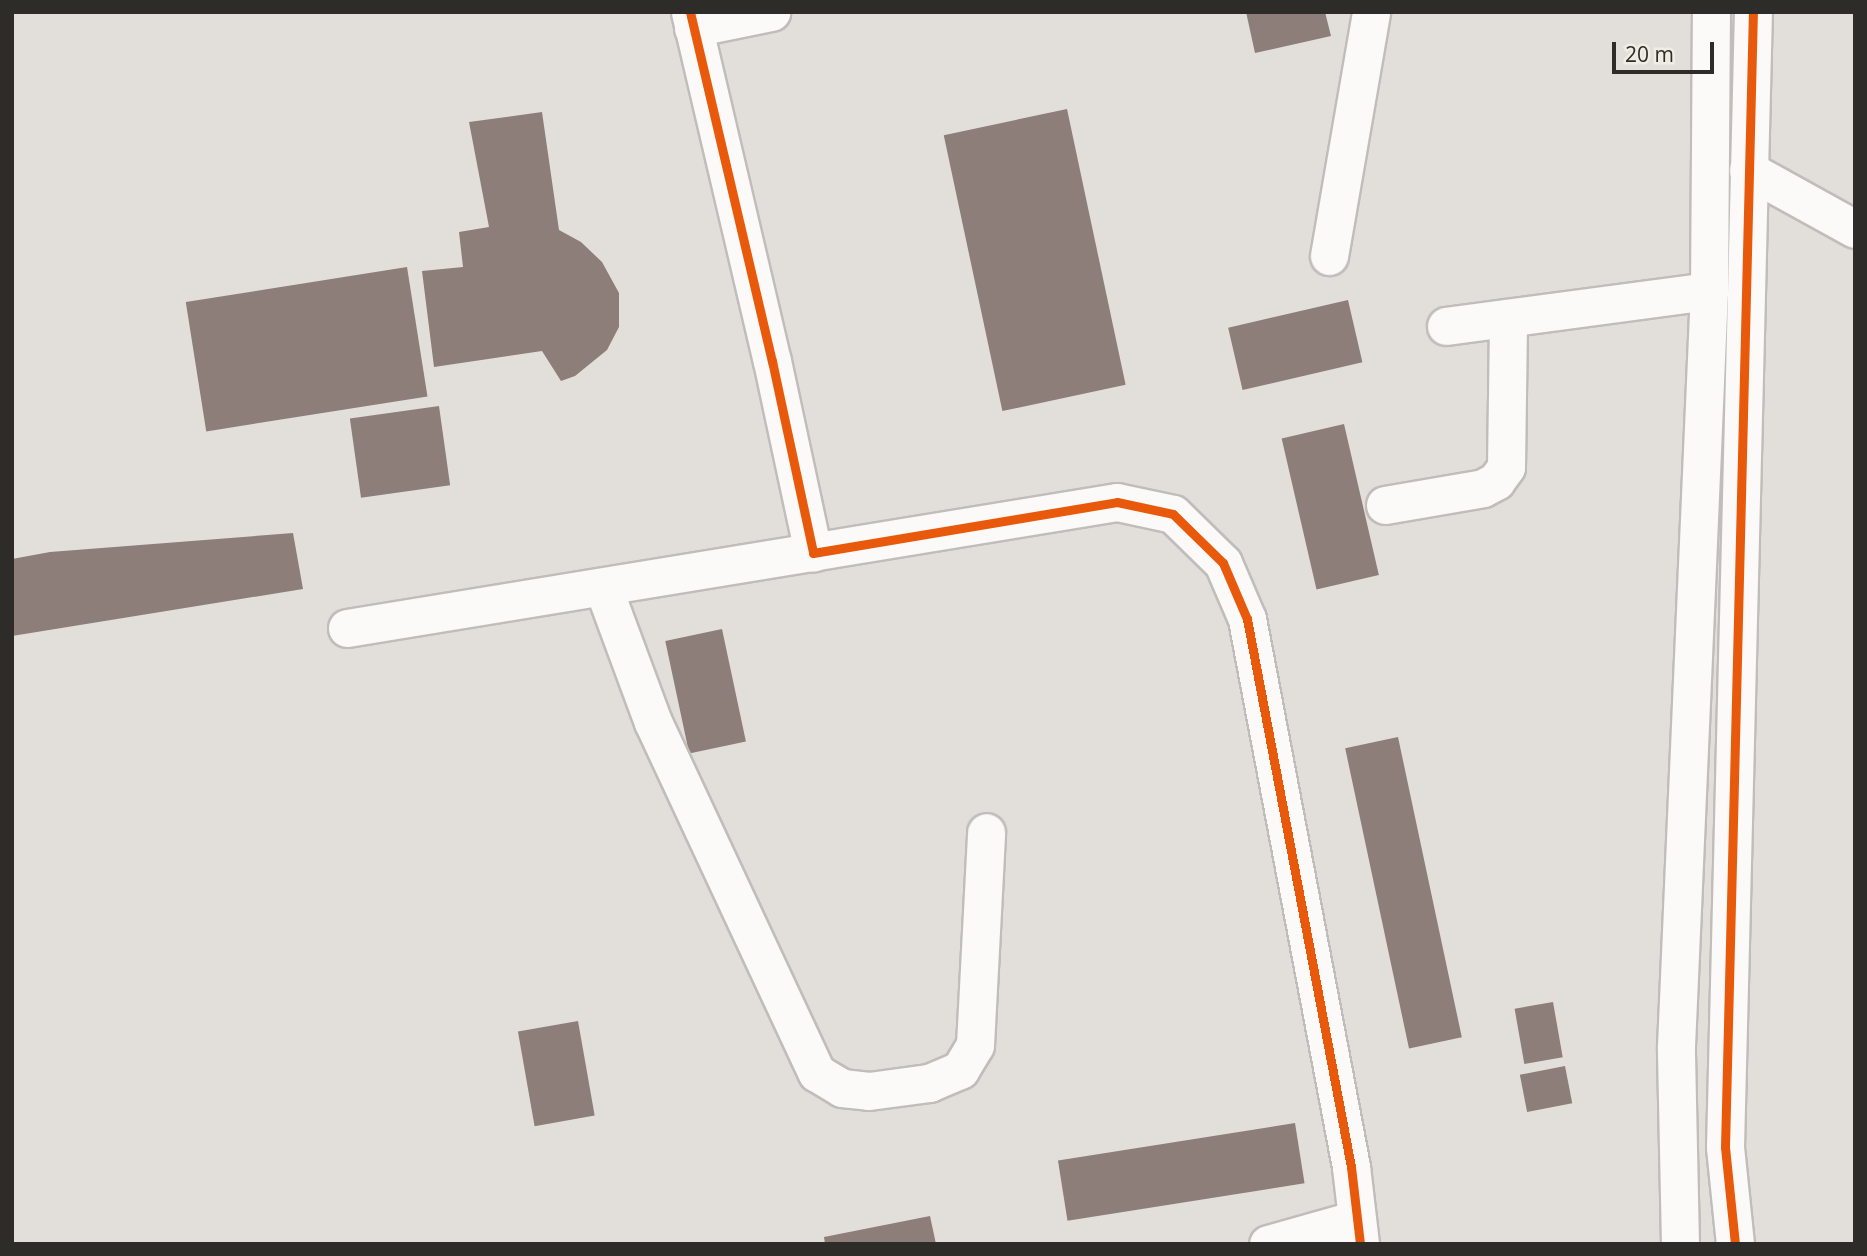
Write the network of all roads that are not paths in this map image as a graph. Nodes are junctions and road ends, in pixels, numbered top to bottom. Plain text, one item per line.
1 (771, 12) edge
2 (1371, 12) edge
3 (1711, 12) edge
4 (1753, 12) edge
5 (691, 20) edge
6 (1748, 170) junction
7 (1855, 229) edge
8 (1329, 256) dead end
9 (1709, 291) junction
10 (1508, 318) junction
11 (1446, 326) dead end
12 (1385, 505) dead end
13 (813, 553) junction
14 (603, 587) junction
15 (347, 628) dead end
16 (986, 832) dead end
17 (1358, 1231) edge
18 (1268, 1244) edge
19 (1680, 1244) edge
20 (1735, 1244) edge

1 - 5 street
2 - 8 street
3 - 9 street
4 - 6 street
5 - 13 street
6 - 7 street
6 - 20 street
9 - 10 street
9 - 19 street
10 - 11 street
10 - 12 street
13 - 14 street
13 - 17 street
14 - 15 street
14 - 16 street
17 - 18 street

